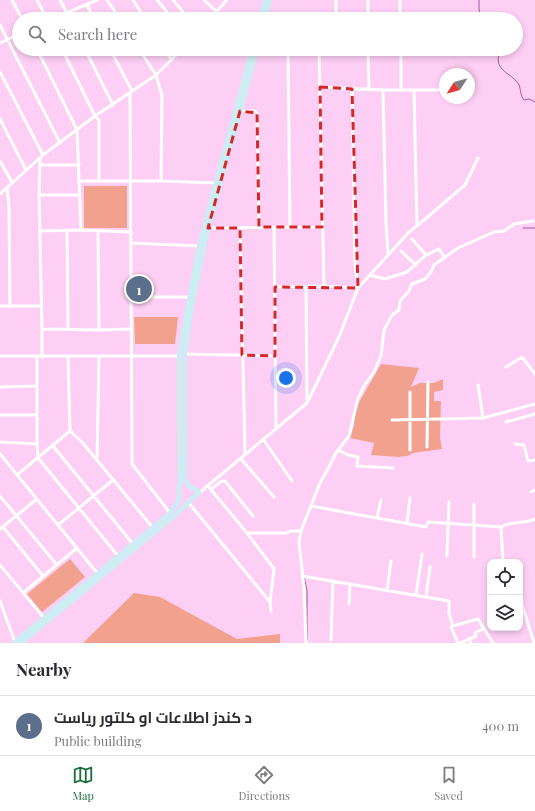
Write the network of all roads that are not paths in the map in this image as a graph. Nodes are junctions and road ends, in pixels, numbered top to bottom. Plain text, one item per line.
1 (12, 0) edge
2 (37, 0) edge
3 (60, 0) edge
4 (97, 0) edge
5 (107, 0) edge
6 (133, 0) edge
7 (157, 0) edge
8 (173, 0) edge
9 (204, 0) edge
10 (227, 0) edge
11 (266, 0) edge
12 (270, 0) edge
13 (336, 0) edge
14 (368, 0) edge
15 (400, 0) edge
16 (87, 5) junction
17 (18, 12) edge
18 (43, 12) edge
19 (66, 12) edge
20 (70, 12) edge
21 (90, 12) edge
22 (115, 12) edge
23 (140, 12) edge
24 (167, 12) edge
25 (183, 12) edge
26 (217, 12) joint
27 (262, 12) edge
28 (267, 12) edge
29 (336, 12) edge
30 (368, 12) edge
31 (400, 12) edge
32 (0, 25) edge
33 (12, 38) edge
34 (7, 40) junction
35 (0, 43) edge
36 (12, 50) edge
37 (15, 56) edge
38 (41, 56) edge
39 (65, 56) edge
40 (88, 56) edge
41 (113, 56) edge
42 (144, 56) edge
43 (169, 56) edge
44 (176, 56) edge
45 (250, 56) edge
46 (255, 56) edge
47 (288, 56) edge
48 (319, 56) edge
49 (368, 56) edge
50 (401, 56) edge
51 (172, 60) junction
52 (0, 72) edge
53 (156, 75) junction
54 (320, 87) junction
55 (352, 89) junction
56 (369, 90) junction
57 (383, 90) junction
58 (401, 90) junction
59 (414, 90) junction
60 (439, 90) edge
61 (131, 92) junction
62 (113, 105) junction
63 (240, 111) junction
64 (95, 116) junction
65 (0, 119) edge
66 (77, 130) junction
67 (60, 143) junction
68 (41, 156) junction
69 (478, 158) dead end
70 (0, 161) edge
71 (40, 165) junction
72 (79, 165) junction
73 (26, 170) junction
74 (99, 180) junction
75 (80, 181) junction
76 (131, 181) junction
77 (161, 181) junction
78 (12, 182) junction
79 (216, 183) junction
80 (7, 188) junction
81 (0, 194) edge
82 (39, 195) junction
83 (79, 195) junction
84 (533, 221) dead end
85 (418, 226) junction
86 (259, 227) junction
87 (274, 227) junction
88 (322, 227) junction
89 (208, 228) junction
90 (240, 228) junction
91 (290, 228) junction
92 (68, 230) junction
93 (81, 230) junction
94 (41, 231) junction
95 (98, 231) junction
96 (130, 232) junction
97 (412, 239) dead end
98 (130, 243) junction
99 (199, 246) junction
100 (401, 251) dead end
101 (388, 254) junction
102 (426, 255) junction
103 (444, 257) junction
104 (416, 265) junction
105 (370, 274) junction
106 (324, 286) junction
107 (275, 287) junction
108 (306, 287) junction
109 (358, 288) junction
110 (131, 297) junction
111 (189, 297) junction
112 (0, 306) edge
113 (10, 306) junction
114 (41, 306) junction
115 (42, 329) junction
116 (68, 329) junction
117 (131, 329) junction
118 (99, 330) junction
119 (185, 354) junction
120 (242, 355) junction
121 (0, 356) edge
122 (37, 356) junction
123 (179, 356) junction
124 (275, 356) junction
125 (42, 357) junction
126 (68, 357) junction
127 (99, 357) junction
128 (131, 357) junction
129 (506, 367) dead end
130 (535, 374) edge
131 (428, 382) dead end
132 (478, 385) dead end
133 (37, 386) junction
134 (0, 387) edge
135 (410, 392) dead end
136 (307, 403) junction
137 (535, 404) edge
138 (535, 414) edge
139 (0, 415) edge
140 (37, 415) junction
141 (483, 418) junction
142 (428, 419) junction
143 (392, 420) dead end
144 (410, 420) junction
145 (506, 422) dead end
146 (276, 429) junction
147 (70, 431) junction
148 (263, 439) junction
149 (0, 442) edge
150 (37, 444) junction
151 (515, 444) dead end
152 (53, 446) junction
153 (427, 448) dead end
154 (338, 450) junction
155 (410, 450) dead end
156 (0, 454) edge
157 (245, 455) junction
158 (38, 458) junction
159 (241, 459) junction
160 (535, 460) edge
161 (97, 461) junction
162 (393, 468) dead end
163 (17, 475) junction
164 (113, 480) junction
165 (183, 480) junction
166 (292, 481) dead end
167 (208, 486) junction
168 (211, 489) junction
169 (198, 494) junction
170 (0, 496) edge
171 (94, 496) junction
172 (274, 497) dead end
173 (410, 498) dead end
174 (37, 499) junction
175 (381, 500) dead end
176 (188, 502) junction
177 (449, 502) dead end
178 (474, 504) dead end
179 (311, 506) junction
180 (79, 508) junction
181 (170, 513) junction
182 (16, 516) junction
183 (253, 516) dead end
184 (377, 518) junction
185 (535, 519) edge
186 (407, 523) junction
187 (448, 524) junction
188 (58, 525) junction
189 (474, 526) junction
190 (501, 527) junction
191 (1, 528) edge
192 (153, 528) junction
193 (301, 531) junction
194 (247, 533) junction
195 (133, 544) junction
196 (77, 548) junction
197 (422, 554) dead end
198 (118, 556) junction
199 (447, 556) dead end
200 (474, 557) dead end
201 (503, 559) edge
202 (391, 562) dead end
203 (0, 565) edge
204 (57, 565) junction
205 (430, 567) dead end
206 (98, 574) junction
207 (43, 576) junction
208 (302, 576) junction
209 (333, 581) junction
210 (350, 584) junction
211 (387, 590) junction
212 (23, 593) junction
213 (416, 595) junction
214 (426, 597) junction
215 (0, 601) edge
216 (270, 602) junction
217 (349, 604) dead end
218 (523, 607) edge
219 (271, 611) dead end
220 (44, 618) junction
221 (453, 626) junction
222 (484, 628) junction
223 (469, 639) junction
224 (331, 640) dead end
225 (15, 642) edge
226 (21, 643) edge
227 (306, 643) edge
228 (459, 643) edge
229 (471, 643) edge
230 (493, 643) edge
231 (534, 643) edge

1 - 17 street
2 - 18 street
3 - 19 street
4 - 16 street
5 - 22 street
6 - 23 street
7 - 24 street
8 - 25 street
9 - 26 street
10 - 26 street
11 - 27 main road
12 - 28 main road
13 - 29 street
14 - 30 street
15 - 31 street
16 - 20 street
16 - 21 street
32 - 34 street
33 - 34 street
34 - 35 street
34 - 36 street
37 - 67 street
38 - 66 street
39 - 64 street
40 - 62 street
41 - 61 street
42 - 53 street
43 - 51 street
44 - 51 street
45 - 79 main road
46 - 63 main road
47 - 91 street
48 - 54 street
49 - 56 street
50 - 58 street
51 - 53 street
52 - 68 street
53 - 61 street
53 - 77 street
54 - 55 street
54 - 88 street
55 - 56 street
55 - 109 street
56 - 57 street
57 - 58 street
57 - 101 street
58 - 59 street
59 - 60 street
59 - 85 street
61 - 62 street
61 - 76 street
62 - 64 street
63 - 86 street
63 - 89 main road
64 - 66 street
64 - 74 street
65 - 73 street
66 - 67 street
66 - 72 street
67 - 68 street
68 - 71 street
68 - 73 street
69 - 85 street
70 - 78 street
71 - 72 street
71 - 82 street
72 - 75 street
73 - 78 street
74 - 75 street
74 - 76 street
75 - 83 street
76 - 77 street
76 - 96 street
77 - 79 street
78 - 80 street
79 - 99 main road
80 - 81 street
80 - 113 street
82 - 83 street
82 - 94 street
83 - 93 street
84 - 103 street
85 - 101 street
86 - 87 street
86 - 90 street
87 - 91 street
87 - 107 street
88 - 91 street
88 - 106 street
89 - 90 street
89 - 119 main road
90 - 120 street
92 - 93 street
92 - 94 street
92 - 116 street
93 - 95 street
94 - 114 street
95 - 96 street
95 - 118 street
96 - 98 street
97 - 102 street
98 - 99 street
98 - 110 street
99 - 111 main road
100 - 104 street
101 - 105 street
102 - 103 street
102 - 104 street
103 - 154 street
104 - 105 street
105 - 109 street
106 - 108 street
106 - 109 street
107 - 108 street
107 - 124 street
108 - 136 street
109 - 136 street
110 - 111 street
110 - 117 street
111 - 123 main road
112 - 113 street
113 - 114 street
114 - 115 street
115 - 116 street
115 - 125 street
116 - 118 street
117 - 118 street
117 - 128 street
119 - 120 street
119 - 165 main road
120 - 124 street
120 - 157 street
121 - 122 street
122 - 125 street
122 - 133 street
123 - 128 street
123 - 165 main road
124 - 146 street
125 - 126 street
126 - 127 street
126 - 147 street
127 - 128 street
127 - 161 street
128 - 181 street
129 - 130 street
131 - 142 street
132 - 141 street
133 - 134 street
133 - 140 street
135 - 144 street
136 - 146 street
137 - 141 street
138 - 145 street
139 - 140 street
140 - 150 street
141 - 142 street
142 - 144 street
142 - 153 street
143 - 144 street
144 - 155 street
146 - 148 street
147 - 152 street
147 - 161 street
148 - 157 street
148 - 166 street
149 - 150 street
150 - 158 street
151 - 160 street
152 - 158 street
152 - 171 street
154 - 162 street
154 - 179 street
156 - 163 street
157 - 159 street
158 - 163 street
158 - 180 street
159 - 167 street
159 - 172 street
161 - 164 street
163 - 174 street
164 - 171 street
164 - 192 street
165 - 169 main road
165 - 181 main road
167 - 168 street
167 - 169 street
168 - 183 street
168 - 194 street
169 - 176 main road
170 - 182 street
171 - 180 street
171 - 195 street
173 - 186 street
174 - 182 street
174 - 188 street
175 - 184 street
176 - 216 street
176 - 226 main road
177 - 187 street
178 - 189 street
179 - 184 street
179 - 193 street
180 - 188 street
180 - 198 street
181 - 192 main road
182 - 191 street
182 - 204 street
184 - 186 street
185 - 190 street
186 - 187 street
187 - 189 street
187 - 199 street
188 - 196 street
189 - 190 street
189 - 200 street
190 - 201 street
191 - 207 street
192 - 195 main road
193 - 194 street
193 - 208 street
194 - 216 street
195 - 198 main road
196 - 204 street
196 - 206 street
197 - 213 street
198 - 206 main road
202 - 211 street
203 - 212 street
204 - 207 street
205 - 214 street
206 - 220 main road
207 - 212 street
208 - 209 street
208 - 227 street
209 - 210 street
209 - 224 street
210 - 211 street
210 - 217 street
211 - 213 street
212 - 220 street
213 - 214 street
214 - 221 street
215 - 225 street
216 - 219 street
218 - 231 street
220 - 225 main road
221 - 222 street
221 - 228 street
222 - 223 street
222 - 230 street
223 - 228 street
223 - 229 street

